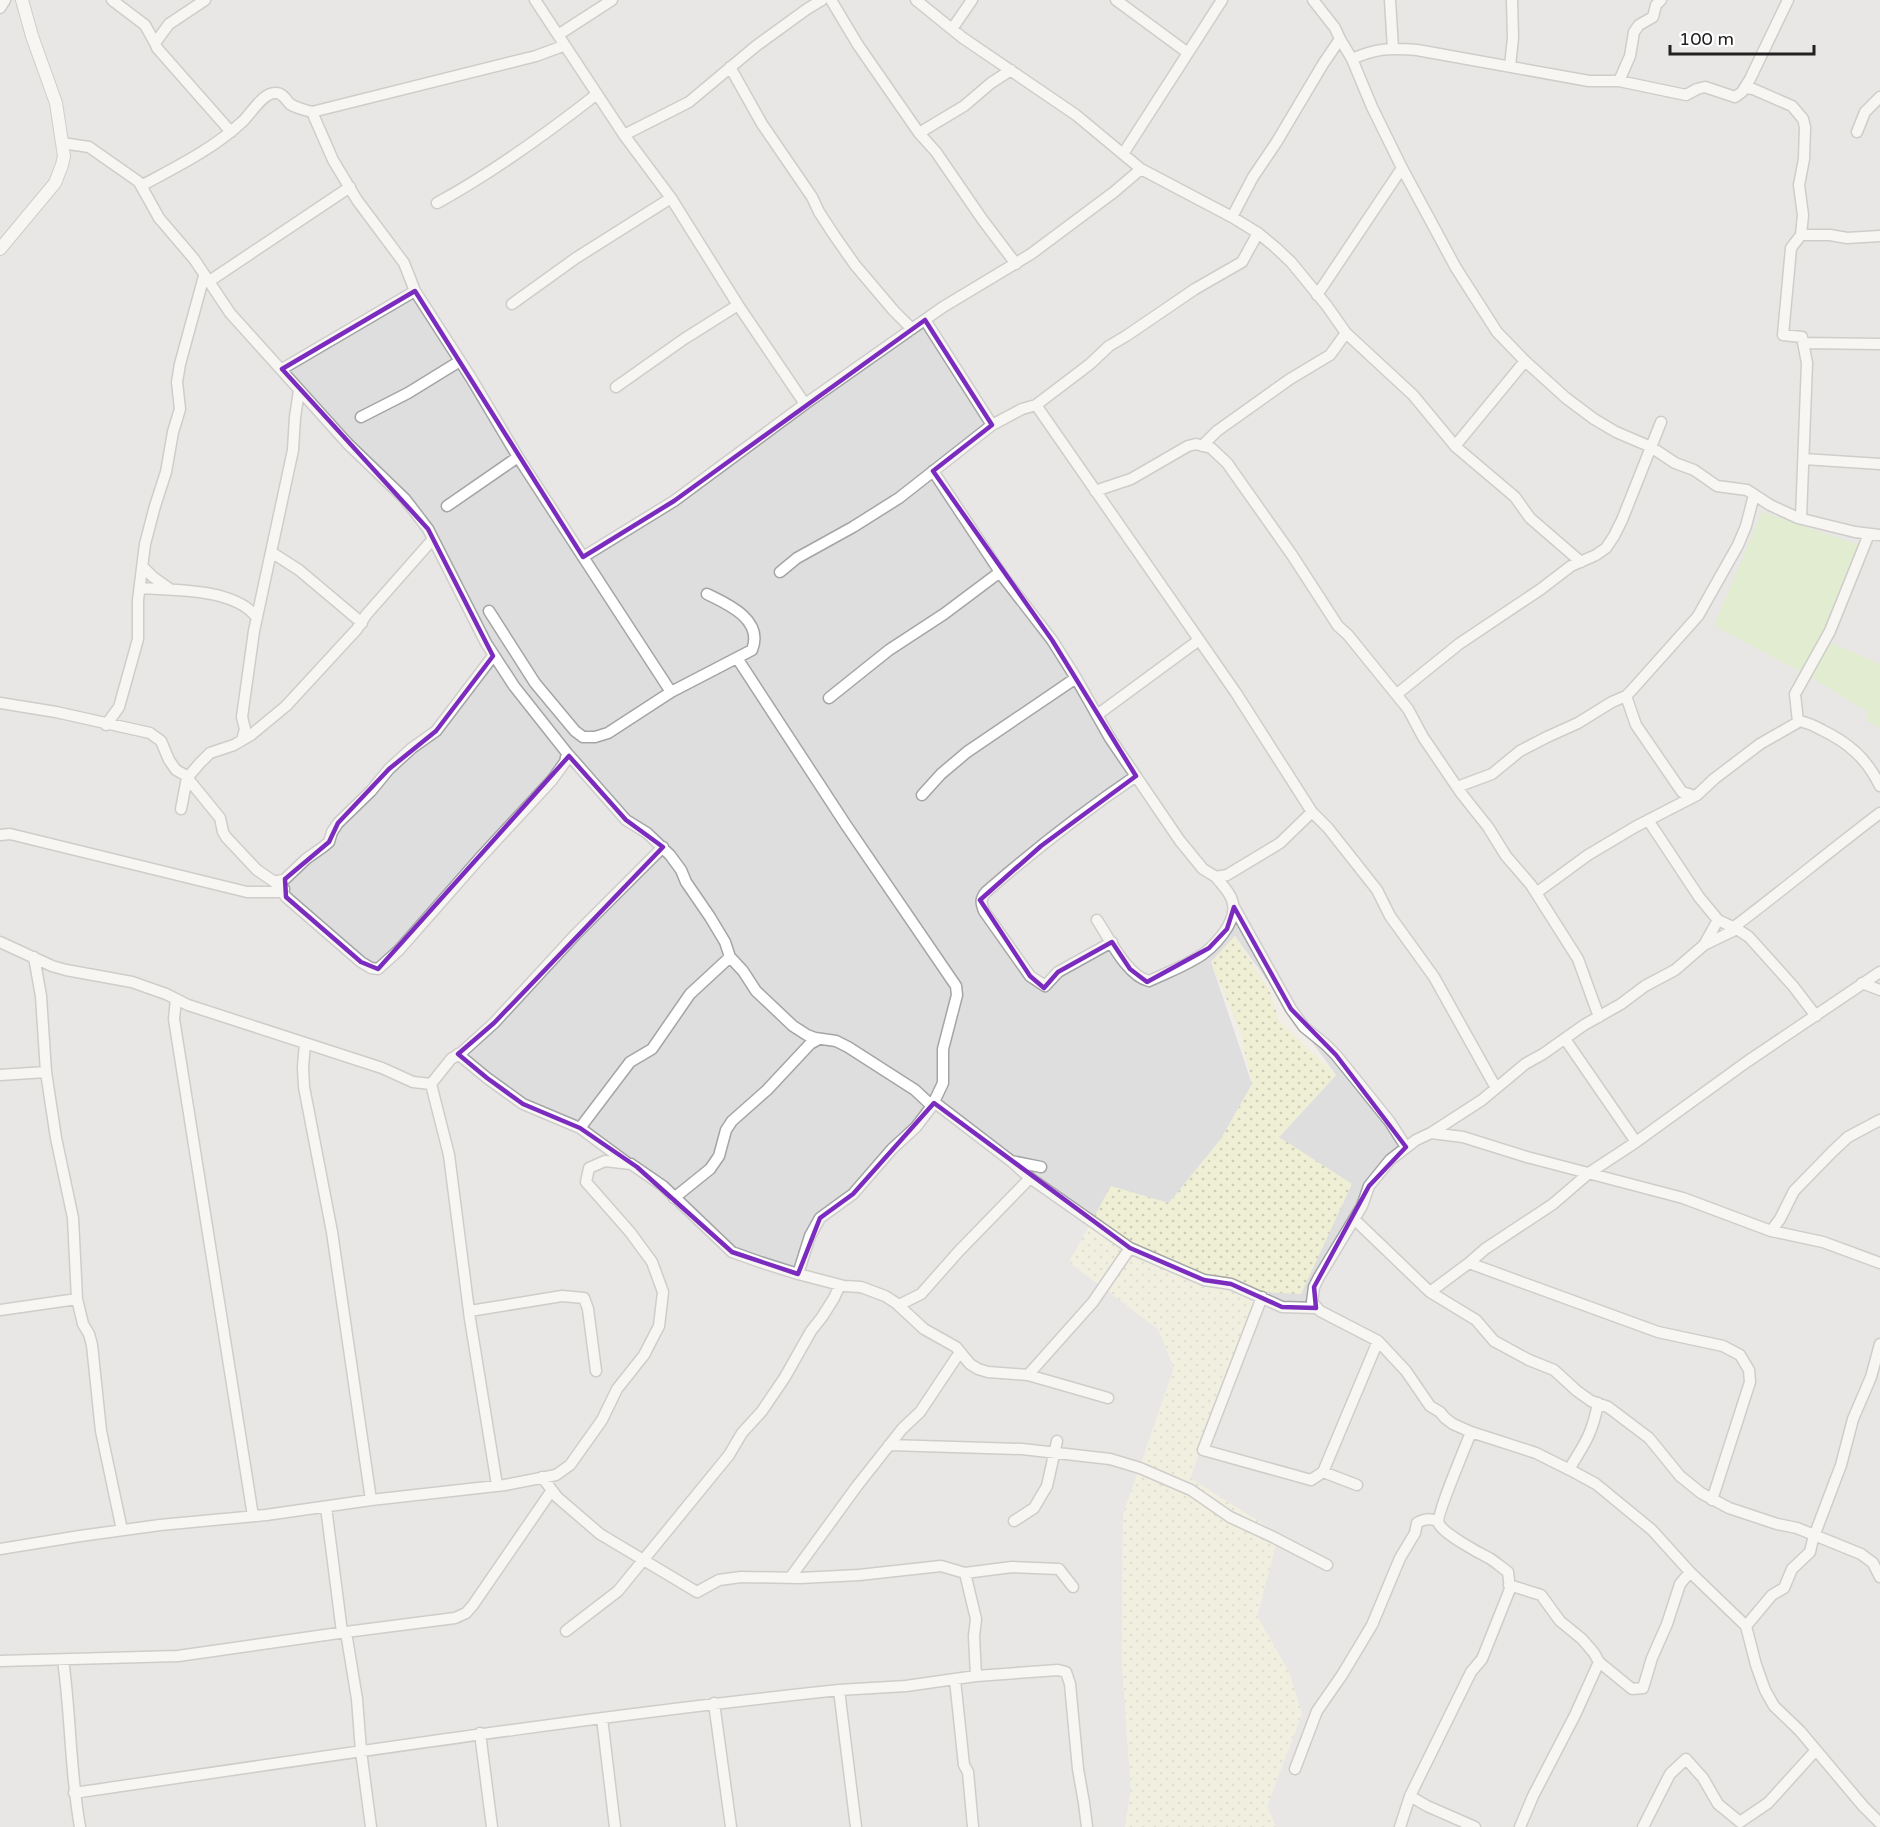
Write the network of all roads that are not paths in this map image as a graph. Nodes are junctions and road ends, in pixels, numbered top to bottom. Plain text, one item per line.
1 (5, 0) edge
2 (22, 0) edge
3 (112, 0) edge
4 (205, 0) edge
5 (535, 0) edge
6 (612, 0) edge
7 (822, 0) edge
8 (831, 0) edge
9 (916, 0) edge
10 (972, 0) edge
11 (1116, 0) edge
12 (1222, 0) edge
13 (1313, 0) edge
14 (1390, 0) edge
15 (1512, 0) edge
16 (1661, 0) edge
17 (1788, 0) edge
18 (0, 8) edge
19 (145, 25) junction
20 (166, 27) junction
21 (952, 29) junction
22 (558, 35) junction
23 (1340, 39) junction
24 (155, 42) junction
25 (563, 46) junction
26 (1393, 49) junction
27 (1188, 53) junction
28 (1352, 59) junction
29 (1510, 66) junction
30 (730, 67) junction
31 (1011, 70) junction
32 (1619, 81) junction
33 (1749, 85) junction
34 (597, 94) junction
35 (1880, 98) edge
36 (312, 112) junction
37 (231, 132) junction
38 (1857, 132) dead end
39 (919, 133) junction
40 (624, 135) junction
41 (62, 143) junction
42 (1123, 153) junction
43 (1402, 168) junction
44 (1141, 169) junction
45 (141, 186) junction
46 (350, 187) junction
47 (671, 198) junction
48 (436, 204) dead end
49 (1232, 217) junction
50 (1258, 233) junction
51 (1801, 235) junction
52 (1880, 236) edge
53 (0, 249) edge
54 (1016, 264) junction
55 (206, 279) junction
56 (415, 291) junction
57 (1317, 295) junction
58 (512, 304) dead end
59 (738, 305) junction
60 (924, 320) junction
61 (912, 329) junction
62 (1346, 333) junction
63 (1803, 343) junction
64 (1880, 344) edge
65 (460, 361) junction
66 (1525, 361) junction
67 (282, 369) junction
68 (616, 387) dead end
69 (300, 391) junction
70 (805, 404) junction
71 (1036, 405) junction
72 (361, 417) dead end
73 (1660, 422) dead end
74 (992, 425) junction
75 (1202, 446) junction
76 (1455, 446) junction
77 (1651, 447) junction
78 (518, 457) junction
79 (1804, 459) junction
80 (1880, 464) edge
81 (933, 471) junction
82 (1095, 492) junction
83 (1754, 495) junction
84 (447, 506) dead end
85 (1801, 518) junction
86 (1875, 534) edge
87 (433, 538) junction
88 (271, 552) junction
89 (583, 557) junction
90 (1581, 562) junction
91 (143, 567) junction
92 (780, 572) dead end
93 (1000, 572) junction
94 (140, 588) junction
95 (170, 589) junction
96 (707, 594) dead end
97 (256, 611) junction
98 (489, 611) dead end
99 (362, 623) junction
100 (1199, 640) junction
101 (493, 656) junction
102 (737, 658) junction
103 (1076, 678) junction
104 (671, 692) junction
105 (1397, 694) junction
106 (1626, 696) junction
107 (829, 698) dead end
108 (0, 703) edge
109 (1097, 715) junction
110 (1798, 722) junction
111 (106, 724) junction
112 (250, 730) junction
113 (567, 753) junction
114 (1136, 776) junction
115 (187, 778) junction
116 (1880, 786) edge
117 (1457, 787) junction
118 (1682, 792) junction
119 (922, 795) dead end
120 (1695, 796) junction
121 (1678, 805) junction
122 (181, 809) dead end
123 (1312, 812) junction
124 (1880, 813) edge
125 (1648, 820) junction
126 (0, 835) edge
127 (663, 847) junction
128 (1216, 877) junction
129 (280, 881) junction
130 (283, 892) junction
131 (1536, 893) junction
132 (1234, 907) junction
133 (1097, 920) dead end
134 (1718, 920) junction
135 (1735, 928) junction
136 (0, 942) edge
137 (1112, 942) junction
138 (1704, 945) junction
139 (34, 957) junction
140 (730, 957) junction
141 (1880, 972) edge
142 (1862, 983) junction
143 (1880, 990) edge
144 (176, 999) junction
145 (1816, 1016) junction
146 (1599, 1017) junction
147 (1565, 1039) junction
148 (813, 1040) junction
149 (305, 1043) junction
150 (458, 1054) junction
151 (46, 1072) junction
152 (0, 1075) edge
153 (431, 1084) junction
154 (1496, 1088) junction
155 (933, 1104) junction
156 (1880, 1120) edge
157 (580, 1128) junction
158 (1431, 1133) junction
159 (1636, 1142) junction
160 (1406, 1147) junction
161 (1011, 1161) junction
162 (627, 1162) junction
163 (1041, 1167) dead end
164 (1589, 1173) junction
165 (1030, 1178) junction
166 (674, 1198) junction
167 (1354, 1219) junction
168 (1771, 1231) junction
169 (1130, 1248) junction
170 (1470, 1263) junction
171 (1880, 1263) edge
172 (798, 1274) junction
173 (840, 1285) junction
174 (1430, 1292) junction
175 (1262, 1297) junction
176 (77, 1299) junction
177 (899, 1305) junction
178 (1316, 1308) junction
179 (0, 1310) edge
180 (470, 1311) junction
181 (1378, 1341) junction
182 (1880, 1344) edge
183 (960, 1352) junction
184 (596, 1371) dead end
185 (1028, 1375) junction
186 (1869, 1381) junction
187 (1880, 1385) edge
188 (1108, 1398) dead end
189 (1598, 1403) junction
190 (1470, 1432) junction
191 (1057, 1441) dead end
192 (889, 1445) junction
193 (1054, 1452) junction
194 (1571, 1466) dead end
195 (1323, 1472) junction
196 (542, 1477) junction
197 (497, 1485) junction
198 (1357, 1485) dead end
199 (552, 1490) junction
200 (370, 1500) junction
201 (1712, 1500) junction
202 (326, 1507) junction
203 (253, 1516) junction
204 (1014, 1521) dead end
205 (1438, 1521) junction
206 (122, 1530) junction
207 (1814, 1535) junction
208 (0, 1549) edge
209 (644, 1560) junction
210 (1326, 1565) dead end
211 (1690, 1572) junction
212 (965, 1573) junction
213 (1880, 1577) edge
214 (790, 1578) junction
215 (1509, 1585) junction
216 (1073, 1587) dead end
217 (1746, 1626) junction
218 (566, 1631) dead end
219 (344, 1632) junction
220 (63, 1660) junction
221 (0, 1661) edge
222 (1599, 1662) junction
223 (976, 1676) junction
224 (955, 1680) junction
225 (839, 1690) junction
226 (714, 1703) junction
227 (602, 1718) junction
228 (480, 1733) junction
229 (1816, 1750) junction
230 (361, 1751) junction
231 (1294, 1769) dead end
232 (74, 1793) junction
233 (1410, 1796) junction
234 (1880, 1823) edge
235 (80, 1827) edge
236 (371, 1827) edge
237 (492, 1827) edge
238 (615, 1827) edge
239 (731, 1827) edge
240 (856, 1827) edge
241 (973, 1827) edge
242 (1087, 1827) edge
243 (1400, 1827) edge
244 (1475, 1827) edge
245 (1520, 1827) edge
246 (1643, 1827) edge

1 - 18 street
2 - 41 street
3 - 19 street
4 - 20 street
5 - 22 street
6 - 22 street
7 - 30 street
8 - 39 street
9 - 21 street
10 - 21 street
11 - 27 street
12 - 27 street
13 - 23 street
14 - 26 street
15 - 29 street
16 - 32 street
17 - 33 street
19 - 20 street
19 - 24 street
20 - 24 street
21 - 31 street
22 - 25 street
23 - 28 street
23 - 49 street
24 - 37 street
25 - 34 street
25 - 36 street
26 - 28 street
26 - 29 street
27 - 42 street
28 - 43 street
29 - 32 street
30 - 40 street
30 - 61 street
31 - 39 street
31 - 42 street
32 - 33 street
33 - 51 street
34 - 40 street
34 - 48 street
35 - 38 street
36 - 37 street
36 - 46 street
37 - 45 street
39 - 54 street
40 - 47 street
41 - 45 street
41 - 53 street
42 - 44 street
43 - 57 street
43 - 66 street
44 - 49 street
44 - 54 street
45 - 55 street
46 - 55 street
46 - 56 street
47 - 58 street
47 - 59 street
49 - 50 street
50 - 57 street
50 - 71 street
51 - 52 street
51 - 63 street
54 - 60 street
55 - 67 street
55 - 91 street
56 - 65 street
56 - 67 street
57 - 62 street
59 - 68 street
59 - 70 street
60 - 61 street
60 - 74 street
61 - 70 street
62 - 75 street
62 - 76 street
63 - 64 street
63 - 79 street
65 - 72 street
65 - 78 street
66 - 76 street
66 - 77 street
67 - 69 street
69 - 87 street
69 - 88 street
70 - 89 street
71 - 74 street
71 - 82 street
73 - 77 street
74 - 81 street
75 - 82 street
75 - 105 street
76 - 90 street
77 - 83 street
77 - 90 street
78 - 84 street
78 - 89 street
79 - 80 street
79 - 85 street
81 - 92 street
81 - 93 street
82 - 100 street
83 - 85 street
83 - 106 street
85 - 86 street
86 - 110 street
87 - 99 street
87 - 101 street
88 - 97 street
88 - 99 street
89 - 104 street
90 - 105 street
91 - 94 street
91 - 95 street
93 - 103 street
93 - 107 street
94 - 95 street
94 - 111 street
95 - 97 street
96 - 102 street
97 - 112 street
98 - 104 street
99 - 112 street
100 - 109 street
100 - 123 street
101 - 113 street
101 - 129 street
102 - 104 street
102 - 155 street
103 - 109 street
103 - 119 street
105 - 117 street
106 - 117 street
106 - 118 street
108 - 111 street
109 - 114 street
110 - 116 street
110 - 120 street
111 - 115 street
112 - 115 street
113 - 127 street
113 - 130 street
114 - 128 street
114 - 137 street
115 - 122 street
115 - 129 street
117 - 131 street
118 - 120 street
118 - 121 street
120 - 121 street
121 - 125 street
123 - 128 street
123 - 154 street
124 - 135 street
125 - 131 street
125 - 134 street
126 - 130 street
127 - 140 street
127 - 150 street
128 - 132 street
129 - 130 street
131 - 146 street
132 - 137 street
132 - 160 street
133 - 137 street
134 - 135 street
134 - 138 street
135 - 138 street
135 - 145 street
136 - 139 street
138 - 146 street
139 - 144 street
139 - 151 street
140 - 148 street
140 - 157 street
141 - 142 street
142 - 143 street
142 - 145 street
144 - 149 street
144 - 203 street
145 - 159 street
146 - 147 street
147 - 154 street
147 - 159 street
148 - 155 street
148 - 166 street
149 - 153 street
149 - 200 street
150 - 153 street
150 - 157 street
151 - 152 street
151 - 176 street
153 - 180 street
154 - 158 street
155 - 161 street
155 - 172 street
156 - 168 street
157 - 162 street
158 - 160 street
158 - 164 street
159 - 164 street
160 - 167 street
161 - 163 street
161 - 165 street
162 - 166 street
162 - 196 street
164 - 168 street
164 - 170 street
165 - 169 street
165 - 177 street
166 - 172 street
167 - 174 street
167 - 178 street
168 - 171 street
169 - 175 street
169 - 185 street
170 - 174 street
170 - 201 street
172 - 173 street
173 - 177 street
173 - 209 street
174 - 189 street
175 - 178 street
175 - 195 street
176 - 179 street
176 - 206 street
177 - 183 street
178 - 181 street
180 - 184 street
180 - 197 street
181 - 190 street
181 - 195 street
182 - 186 street
183 - 185 street
183 - 192 street
185 - 188 street
186 - 187 street
186 - 207 street
189 - 194 street
189 - 201 street
190 - 205 street
190 - 211 street
191 - 193 street
192 - 193 street
192 - 214 street
193 - 204 street
193 - 210 street
195 - 198 street
196 - 197 street
196 - 199 street
197 - 200 street
199 - 209 street
199 - 219 street
200 - 202 street
201 - 207 street
202 - 203 street
202 - 219 street
203 - 206 street
205 - 215 street
205 - 231 street
206 - 208 street
207 - 213 street
207 - 217 street
209 - 214 street
209 - 218 street
211 - 217 street
211 - 222 street
212 - 214 street
212 - 216 street
212 - 223 street
215 - 222 street
215 - 233 street
217 - 229 street
219 - 220 street
219 - 230 street
220 - 221 street
220 - 232 street
222 - 245 street
223 - 224 street
223 - 242 street
224 - 225 street
224 - 241 street
225 - 226 street
225 - 240 street
226 - 227 street
226 - 239 street
227 - 228 street
227 - 238 street
228 - 230 street
228 - 237 street
229 - 234 street
229 - 246 street
230 - 232 street
230 - 236 street
232 - 235 street
233 - 243 street
233 - 244 street

